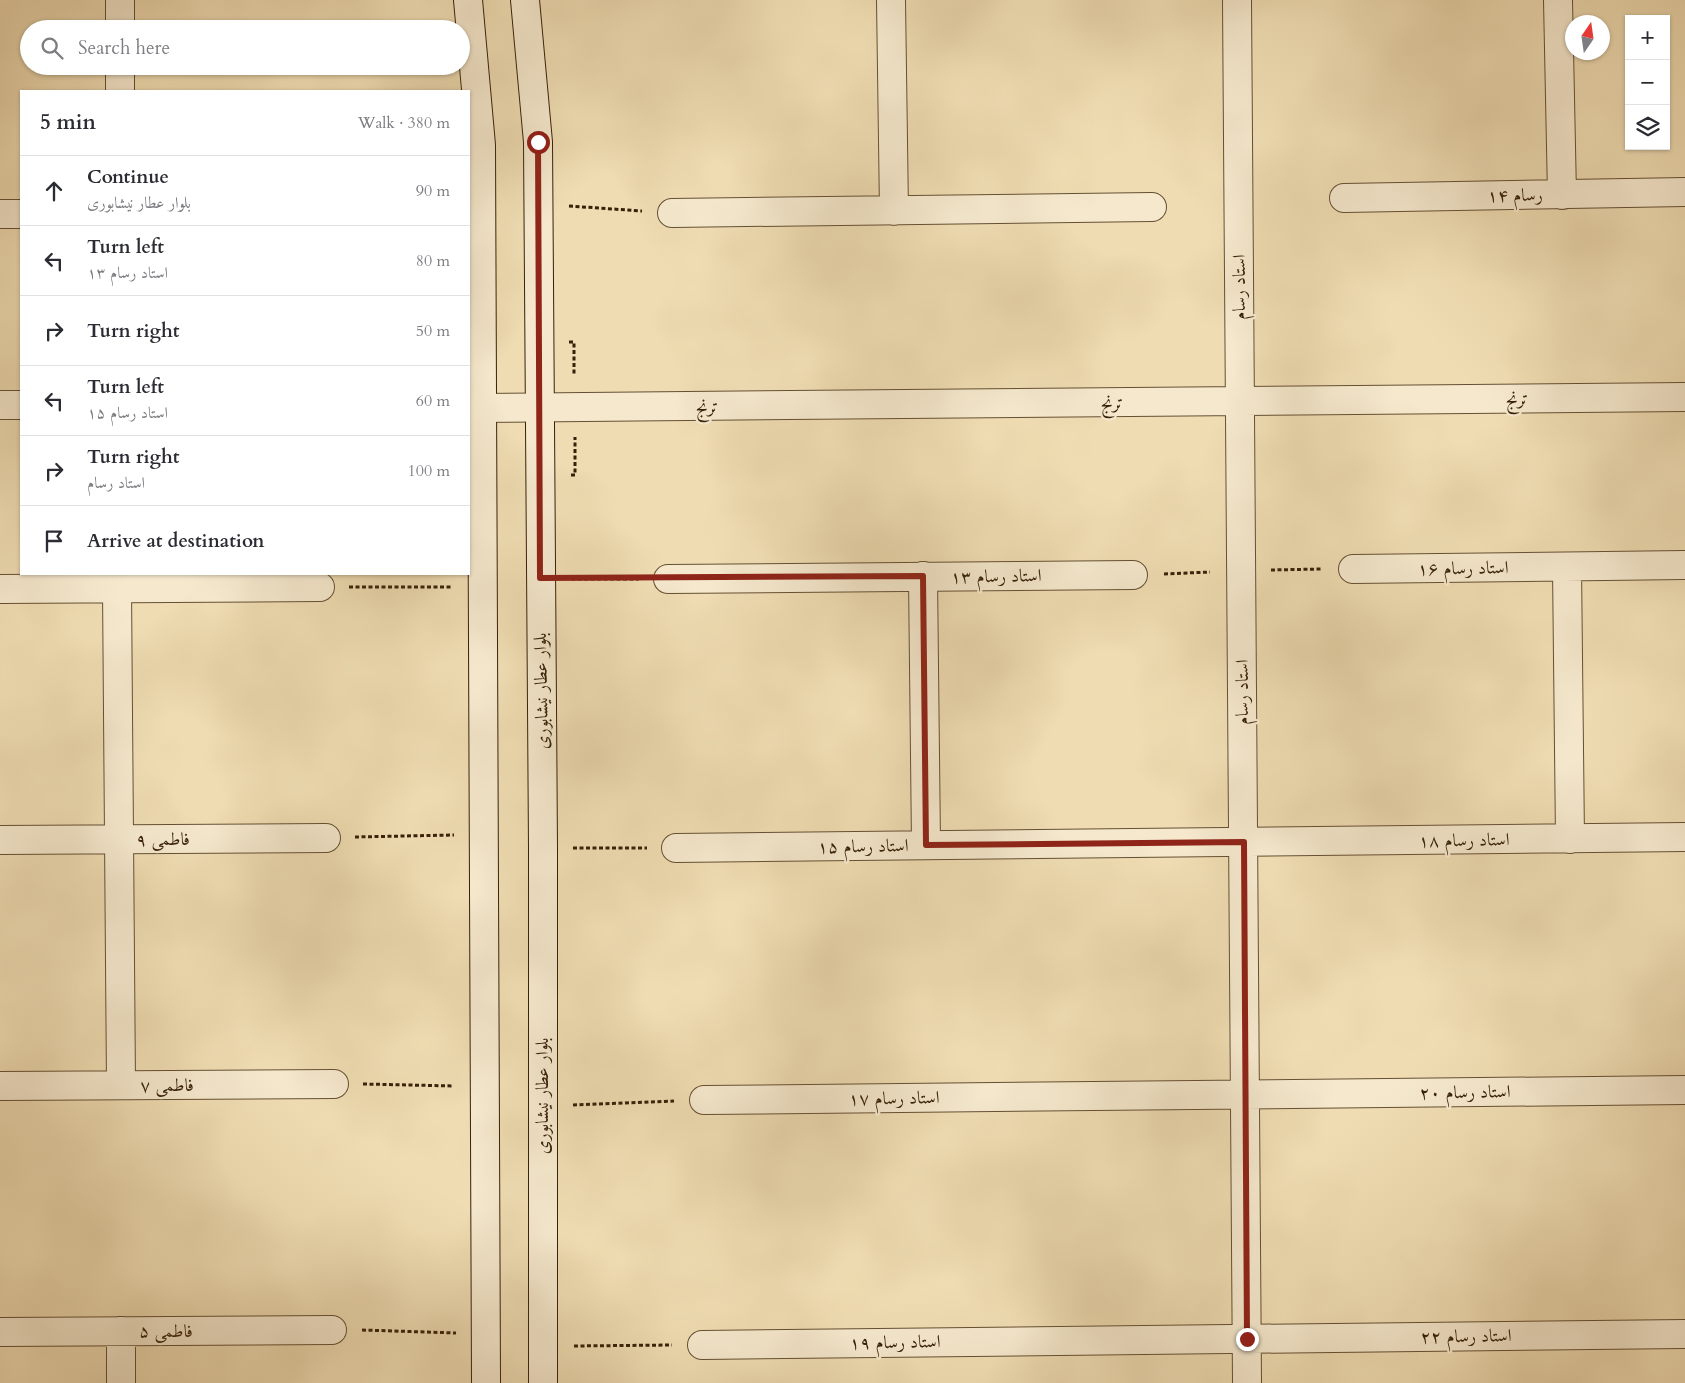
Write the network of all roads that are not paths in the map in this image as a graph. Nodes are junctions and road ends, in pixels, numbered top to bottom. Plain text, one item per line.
1 (120, 0) edge
2 (468, 0) edge
3 (525, 0) edge
4 (891, 0) edge
5 (1237, 0) edge
6 (1558, 0) edge
7 (120, 20) edge
8 (470, 20) edge
9 (470, 22) edge
10 (120, 75) edge
11 (120, 90) edge
12 (1685, 192) edge
13 (1562, 195) junction
14 (1344, 198) dead end
15 (1152, 207) dead end
16 (894, 211) junction
17 (672, 213) road end
18 (0, 214) edge
19 (20, 214) edge
20 (1685, 397) edge
21 (1240, 402) junction
22 (0, 405) edge
23 (20, 405) edge
24 (476, 408) edge
25 (539, 408) junction
26 (1685, 565) edge
27 (1567, 567) junction
28 (1353, 569) road end
29 (1133, 574) road end
30 (923, 576) junction
31 (668, 579) road end
32 (320, 587) road end
33 (116, 588) junction
34 (0, 589) edge
35 (1685, 837) edge
36 (326, 838) road end
37 (1570, 839) junction
38 (0, 840) edge
39 (119, 840) junction
40 (1244, 842) junction
41 (926, 845) junction
42 (676, 848) road end
43 (334, 1084) road end
44 (121, 1085) junction
45 (0, 1086) edge
46 (1685, 1090) edge
47 (1245, 1094) junction
48 (704, 1100) road end
49 (332, 1330) road end
50 (121, 1331) junction
51 (0, 1332) edge
52 (1685, 1334) edge
53 (1247, 1339) junction
54 (702, 1344) road end
55 (121, 1383) edge
56 (486, 1383) edge
57 (543, 1383) edge
58 (1247, 1383) edge

1 - 7 street
2 - 8 street
3 - 25 street, بلوار عطار نیشابوری
4 - 16 street
5 - 21 street, استاد رسام
6 - 13 street
9 - 24 street
10 - 11 street
12 - 13 street, رسام ۱۴
13 - 14 street, رسام ۱۴
15 - 16 street
16 - 17 street
18 - 19 street
20 - 21 street, ترنج
21 - 25 street, ترنج
21 - 40 street, استاد رسام
22 - 23 street
24 - 25 street, ترنج
24 - 56 street
25 - 57 street, بلوار عطار نیشابوری
26 - 27 street, استاد رسام ۱۶
27 - 28 street, استاد رسام ۱۶
27 - 37 street
29 - 30 street, استاد رسام ۱۳
30 - 31 street, استاد رسام ۱۳
30 - 41 street
32 - 33 street
33 - 34 street
33 - 39 street
35 - 37 street, استاد رسام ۱۸
36 - 39 street, فاطمی ۹
37 - 40 street, استاد رسام ۱۸
38 - 39 street, فاطمی ۹
39 - 44 street
40 - 41 street, استاد رسام ۱۵
40 - 47 street, استاد رسام
41 - 42 street, استاد رسام ۱۵
43 - 44 street, فاطمی ۷
44 - 45 street, فاطمی ۷
46 - 47 street, استاد رسام ۲۰
47 - 48 street, استاد رسام ۱۷
47 - 53 street, استاد رسام
49 - 50 street, فاطمی ۵
50 - 51 street, فاطمی ۵
50 - 55 street
52 - 53 street, استاد رسام ۲۲
53 - 54 street, استاد رسام ۱۹
53 - 58 street, استاد رسام

